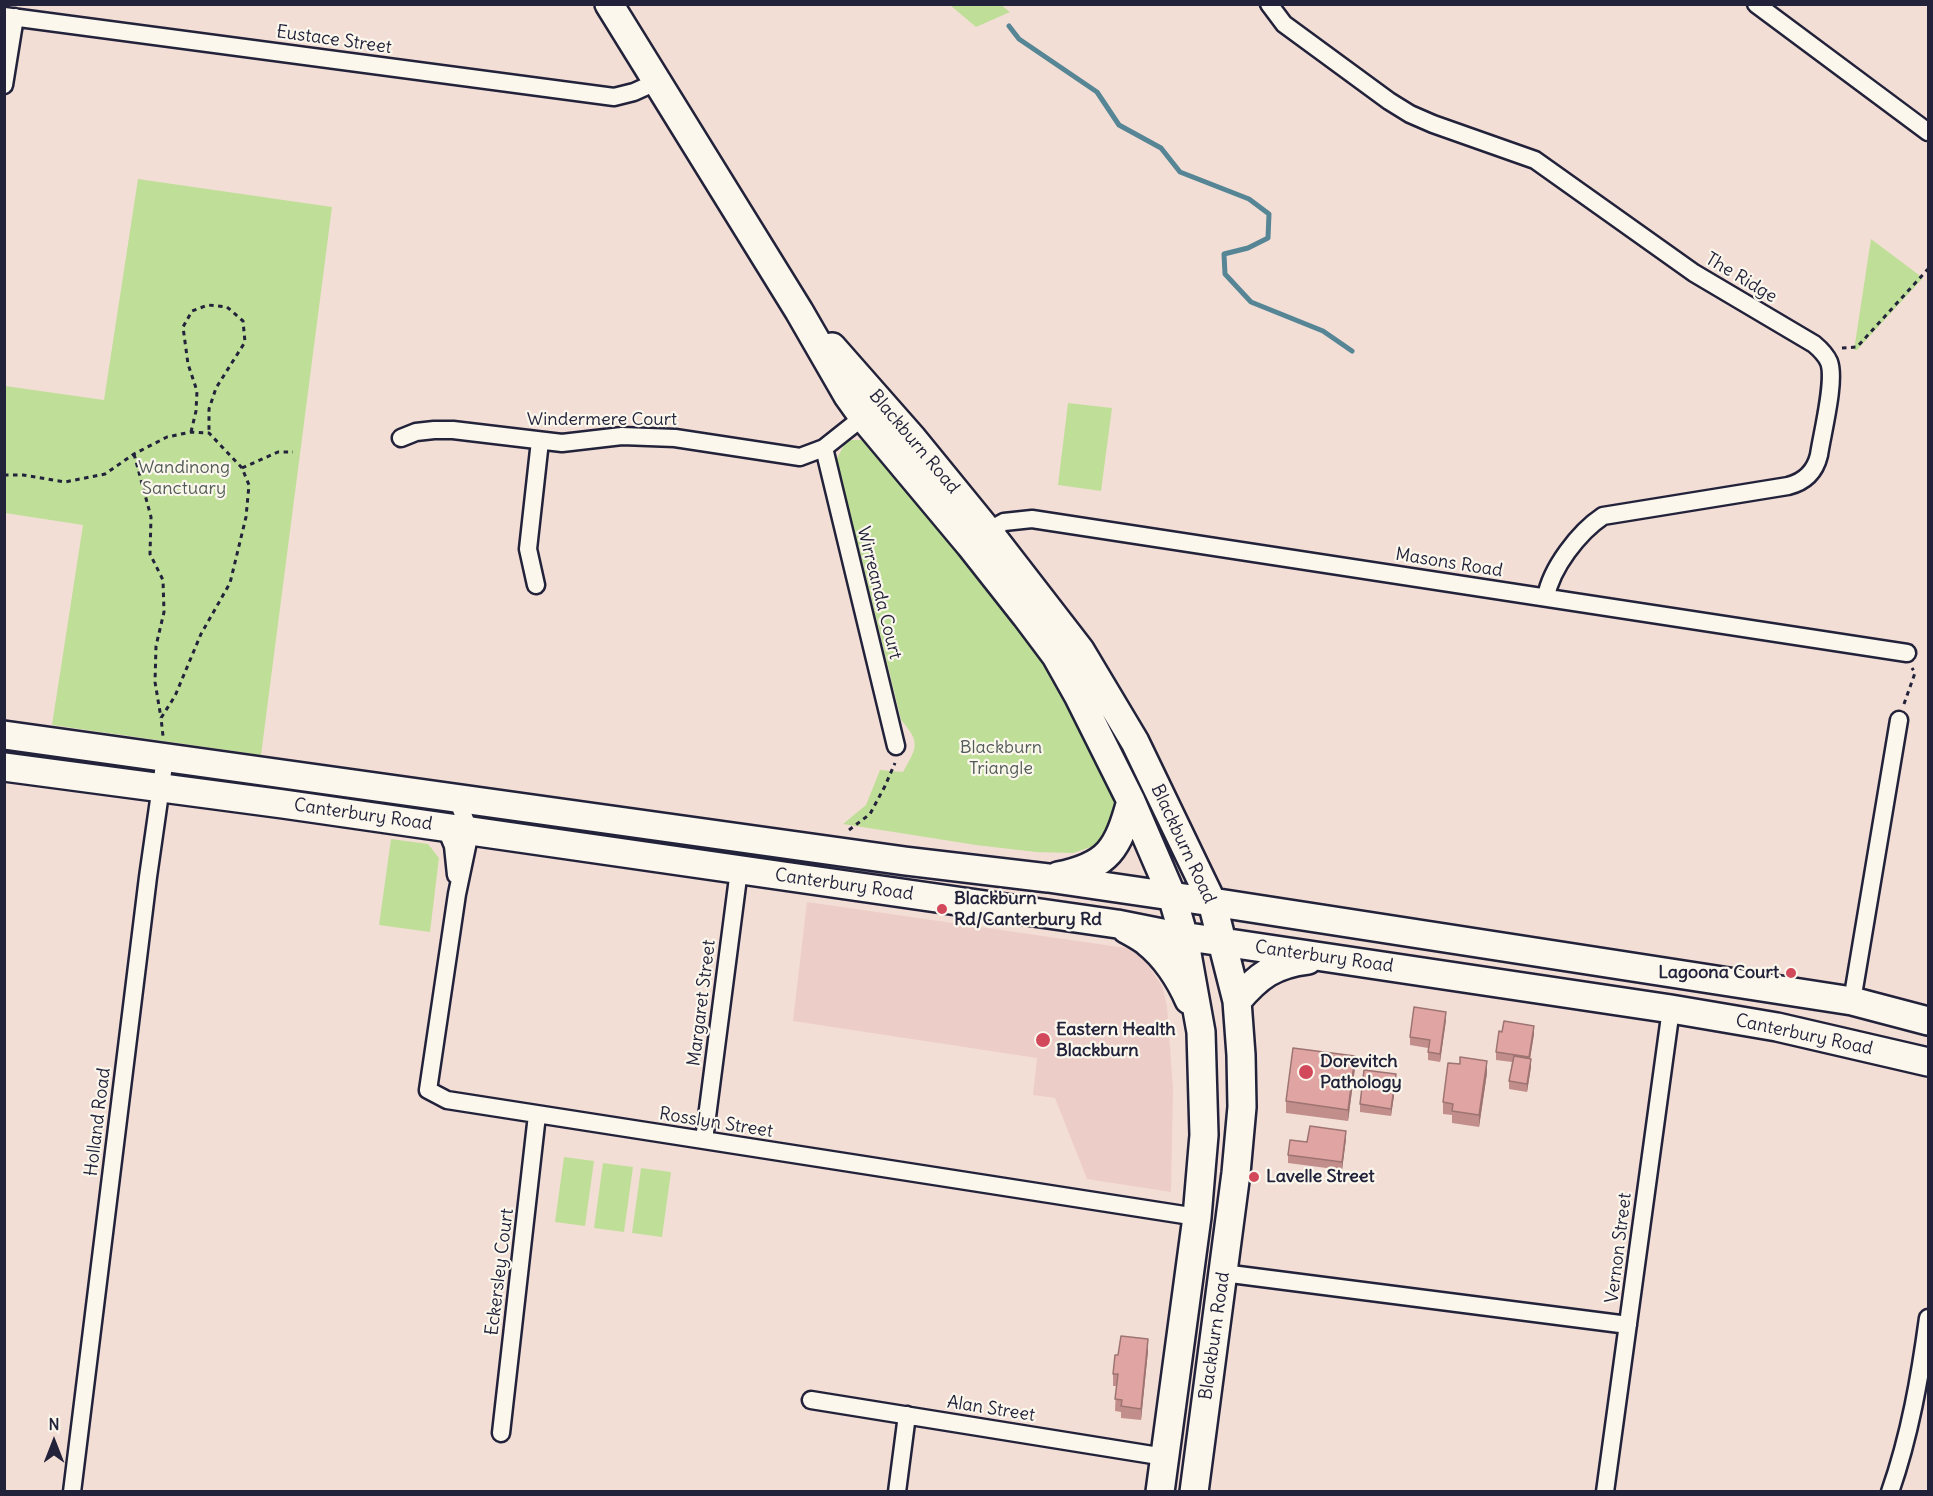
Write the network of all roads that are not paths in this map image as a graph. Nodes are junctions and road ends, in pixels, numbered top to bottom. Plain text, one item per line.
1 (609, 4) edge
2 (1269, 4) edge
3 (1756, 4) edge
4 (10, 16) edge
5 (656, 82) junction
6 (4, 85) edge
7 (1929, 132) edge
8 (872, 409) junction
9 (401, 438) dead end
10 (913, 439) junction
11 (540, 441) junction
12 (825, 448) junction
13 (925, 494) junction
14 (979, 538) junction
15 (536, 585) dead end
16 (1546, 597) junction
17 (1906, 653) road end
18 (1899, 720) road end
19 (4, 735) edge
20 (896, 746) road end
21 (165, 758) junction
22 (4, 767) edge
23 (160, 787) junction
24 (457, 799) junction
25 (1131, 801) junction
26 (458, 829) junction
27 (739, 870) junction
28 (1048, 878) junction
29 (457, 894) junction
30 (1172, 896) junction
31 (1212, 902) junction
32 (1117, 924) junction
33 (1184, 937) junction
34 (1223, 942) junction
35 (1330, 958) junction
36 (1237, 1001) junction
37 (1852, 1001) junction
38 (1671, 1009) junction
39 (1929, 1021) edge
40 (1201, 1032) junction
41 (1929, 1062) edge
42 (537, 1115) junction
43 (704, 1140) junction
44 (1197, 1217) junction
45 (1223, 1273) junction
46 (1929, 1318) edge
47 (1629, 1325) junction
48 (811, 1400) dead end
49 (907, 1416) junction
50 (501, 1433) dead end
51 (1165, 1457) junction
52 (72, 1491) edge
53 (897, 1491) edge
54 (1160, 1491) edge
55 (1194, 1491) edge
56 (1605, 1491) edge
57 (1890, 1491) edge

1 - 5 main road, Blackburn Road
2 - 16 street, The Ridge
3 - 7 street
4 - 5 street, Eustace Street
4 - 6 street
5 - 8 main road, Blackburn Road
8 - 10 main road, Blackburn Road
8 - 12 street, Windermere Court
8 - 13 main road, Blackburn Road
9 - 11 street, Windermere Court
10 - 13 main road
10 - 14 main road, Blackburn Road
11 - 12 street, Windermere Court
11 - 15 street
12 - 20 street, Wirreanda Court
13 - 14 main road, Blackburn Road
14 - 16 street, Masons Road
14 - 25 main road, Blackburn Road
14 - 31 main road, Blackburn Road
16 - 17 street, Masons Road
18 - 37 street
19 - 21 main road, Canterbury Road
21 - 23 street, Holland Road
21 - 24 main road, Canterbury Road
22 - 23 main road, Canterbury Road
23 - 26 main road, Canterbury Road
23 - 52 street, Holland Road
24 - 26 street, Rosslyn Street
24 - 28 main road, Canterbury Road
25 - 28 main road
25 - 30 main road, Blackburn Road
26 - 27 main road, Canterbury Road
26 - 29 street, Rosslyn Street
26 - 29 street, Rosslyn Street
27 - 32 main road, Canterbury Road
27 - 43 street, Margaret Street
28 - 30 main road, Canterbury Road
29 - 42 street, Rosslyn Street
30 - 31 main road, Canterbury Road
30 - 33 main road, Blackburn Road
31 - 34 main road, Blackburn Road
31 - 37 main road, Canterbury Road
32 - 33 main road, Canterbury Road
32 - 40 main road
33 - 34 main road, Canterbury Road
33 - 40 main road, Blackburn Road
34 - 35 main road, Canterbury Road
34 - 36 main road, Blackburn Road
35 - 36 main road
35 - 38 main road, Canterbury Road
36 - 45 main road, Blackburn Road
37 - 39 main road, Canterbury Road
38 - 41 main road, Canterbury Road
38 - 47 street, Vernon Street
40 - 44 main road, Blackburn Road
42 - 43 street, Rosslyn Street
42 - 50 street, Eckersley Court
43 - 44 street, Rosslyn Street
44 - 51 main road, Blackburn Road
45 - 47 street
45 - 55 main road, Blackburn Road
46 - 57 street
47 - 56 street, Vernon Street
48 - 49 street, Alan Street
49 - 51 street, Alan Street
49 - 53 street
51 - 54 main road, Blackburn Road

